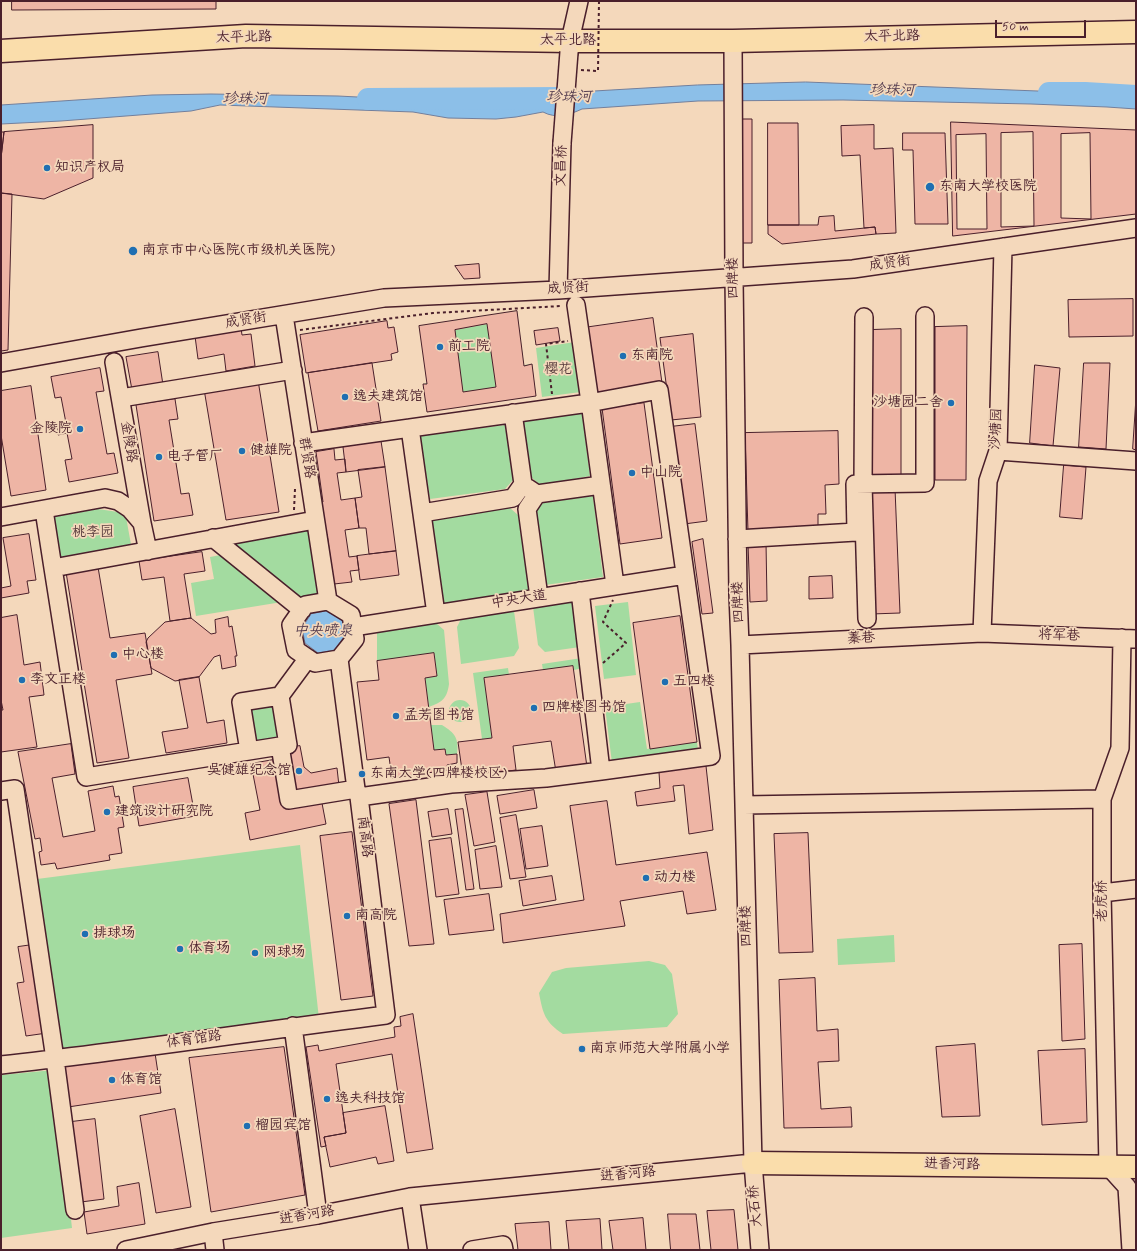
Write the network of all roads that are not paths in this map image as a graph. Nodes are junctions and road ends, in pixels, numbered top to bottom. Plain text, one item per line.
1 (579, 1) edge
2 (1136, 32) edge
3 (733, 41) junction
4 (569, 47) junction
5 (1, 51) edge
6 (1136, 228) edge
7 (1003, 247) junction
8 (734, 278) junction
9 (558, 290) junction
10 (576, 305) road end
11 (284, 315) junction
12 (925, 316) dead end
13 (864, 317) dead end
14 (114, 362) dead end
15 (1, 363) edge
16 (293, 370) junction
17 (121, 398) junction
18 (590, 402) junction
19 (513, 413) junction
20 (410, 428) junction
21 (303, 443) junction
22 (998, 451) junction
23 (1136, 461) edge
24 (523, 484) junction
25 (863, 484) junction
26 (601, 485) junction
27 (537, 494) junction
28 (513, 498) junction
29 (527, 509) junction
30 (44, 510) junction
31 (422, 513) junction
32 (1, 517) edge
33 (315, 520) junction
34 (142, 523) junction
35 (213, 538) junction
36 (737, 539) junction
37 (148, 551) junction
38 (53, 568) junction
39 (685, 575) junction
40 (618, 585) junction
41 (580, 591) junction
42 (538, 597) junction
43 (328, 601) junction
44 (302, 610) junction
45 (436, 614) junction
46 (867, 619) dead end
47 (353, 627) junction
48 (982, 633) junction
49 (1129, 638) edge
50 (740, 645) junction
51 (308, 658) junction
52 (339, 659) junction
53 (280, 696) junction
54 (280, 746) junction
55 (249, 751) junction
56 (601, 771) junction
57 (1, 791) edge
58 (358, 793) junction
59 (1102, 799) junction
60 (744, 805) junction
61 (1136, 889) edge
62 (1102, 893) junction
63 (386, 1014) joint
64 (293, 1026) junction
65 (55, 1059) junction
66 (1, 1065) edge
67 (753, 1163) junction
68 (1108, 1166) junction
69 (1136, 1167) edge
70 (410, 1197) junction
71 (75, 1210) dead end
72 (318, 1215) junction
73 (212, 1232) junction
74 (126, 1250) edge
75 (215, 1250) edge
76 (418, 1250) edge
77 (472, 1250) edge
78 (504, 1250) edge
79 (760, 1250) edge
80 (1131, 1250) edge

1 - 4 street, 文昌桥
2 - 3 main road, 太平北路
3 - 4 main road, 太平北路
3 - 8 street, 四牌楼
4 - 5 main road, 太平北路
4 - 9 street, 文昌桥, bridge
6 - 7 street, 成贤街
7 - 8 street, 成贤街
7 - 22 street, 沙塘园
8 - 9 street, 成贤街
8 - 36 street, 四牌楼
9 - 11 street, 成贤街
10 - 18 street
11 - 15 street, 成贤街
11 - 16 street, 群贤路
12 - 25 street
13 - 25 street
14 - 17 street, 金陵路
16 - 17 street
16 - 21 street, 群贤路
17 - 34 street, 金陵路
18 - 19 street
18 - 26 street
18 - 39 street
19 - 20 street
19 - 24 street
20 - 21 street
20 - 31 street
21 - 33 street, 群贤路
22 - 23 street
22 - 48 street, 沙塘园
24 - 27 street
24 - 28 street
25 - 36 street
25 - 46 street
26 - 27 street
26 - 40 street
27 - 29 street
28 - 29 street
28 - 31 street
29 - 42 street
30 - 32 street
30 - 34 street
30 - 38 street
31 - 45 street
33 - 35 street
33 - 43 street, 群贤路
34 - 37 street, 金陵路
35 - 37 street
35 - 44 street
36 - 50 street, 四牌楼
37 - 38 street
38 - 55 street
39 - 40 street, 中央大道
39 - 56 street
40 - 41 street, 中央大道
41 - 42 street, 中央大道
41 - 56 street
42 - 45 street, 中央大道
43 - 44 street
43 - 47 street
44 - 51 street
45 - 47 street, 中央大道
47 - 52 street
48 - 49 street, 将军巷
48 - 50 street, 蓁巷
49 - 59 street, 老虎桥
50 - 60 street, 四牌楼
51 - 52 street
51 - 53 street
52 - 58 street, 南高路
53 - 54 street
53 - 55 street
54 - 55 street
54 - 58 street
56 - 58 street
57 - 65 street
58 - 63 street, 南高路
59 - 60 street
59 - 62 street, 老虎桥
60 - 67 street, 四牌楼
61 - 62 street
62 - 68 street, 老虎桥
63 - 64 street, 体育馆路
64 - 65 street, 体育馆路
64 - 72 street
65 - 66 street, 体育馆路
65 - 71 street
67 - 68 main road, 进香河路
67 - 70 street, 进香河路
67 - 79 street, 大石桥
68 - 69 main road, 进香河路
68 - 80 street
70 - 72 street, 进香河路
70 - 76 street
72 - 73 street, 进香河路
73 - 74 street, 进香河路
73 - 75 street
77 - 78 street

